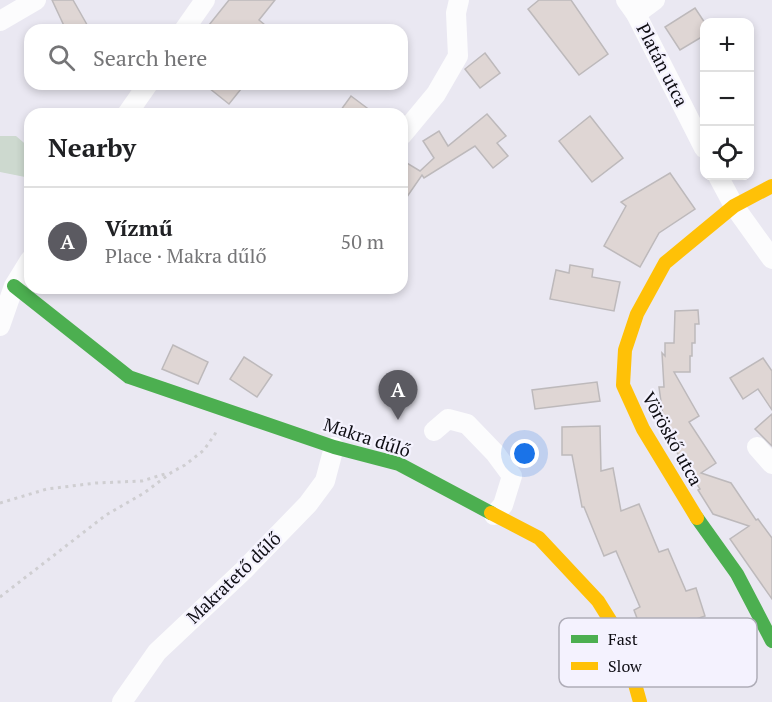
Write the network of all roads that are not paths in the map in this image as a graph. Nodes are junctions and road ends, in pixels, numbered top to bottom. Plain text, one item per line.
1 (36, 0) edge
2 (205, 0) edge
3 (655, 0) edge
4 (453, 4) edge
5 (631, 7) edge
6 (0, 21) edge
7 (188, 24) edge
8 (144, 90) edge
9 (132, 108) edge
10 (408, 128) edge
11 (700, 138) edge
12 (720, 180) edge
13 (772, 186) edge
14 (734, 206) junction
15 (772, 259) edge
16 (24, 270) edge
17 (14, 286) junction
18 (24, 294) edge
19 (24, 294) edge
20 (0, 326) edge
21 (434, 431) dead end
22 (334, 447) junction
23 (757, 447) dead end
24 (772, 464) edge
25 (494, 515) junction
26 (609, 618) edge
27 (772, 641) edge
28 (636, 687) edge
29 (122, 702) edge
30 (640, 702) edge

1 - 6 street
2 - 7 street
3 - 5 street
4 - 10 street
5 - 11 street, Platán utca
8 - 9 street
12 - 14 street
13 - 14 street, Vöröskő utca
14 - 15 street
14 - 27 street, Vöröskő utca
16 - 17 street
17 - 18 street, Makra dűlő
17 - 20 street
19 - 22 street, Makra dűlő
21 - 25 street
22 - 25 street, Makra dűlő
22 - 29 street, Makratető dűlő
23 - 24 street
25 - 26 street, Makra dűlő
28 - 30 street, Makra dűlő

